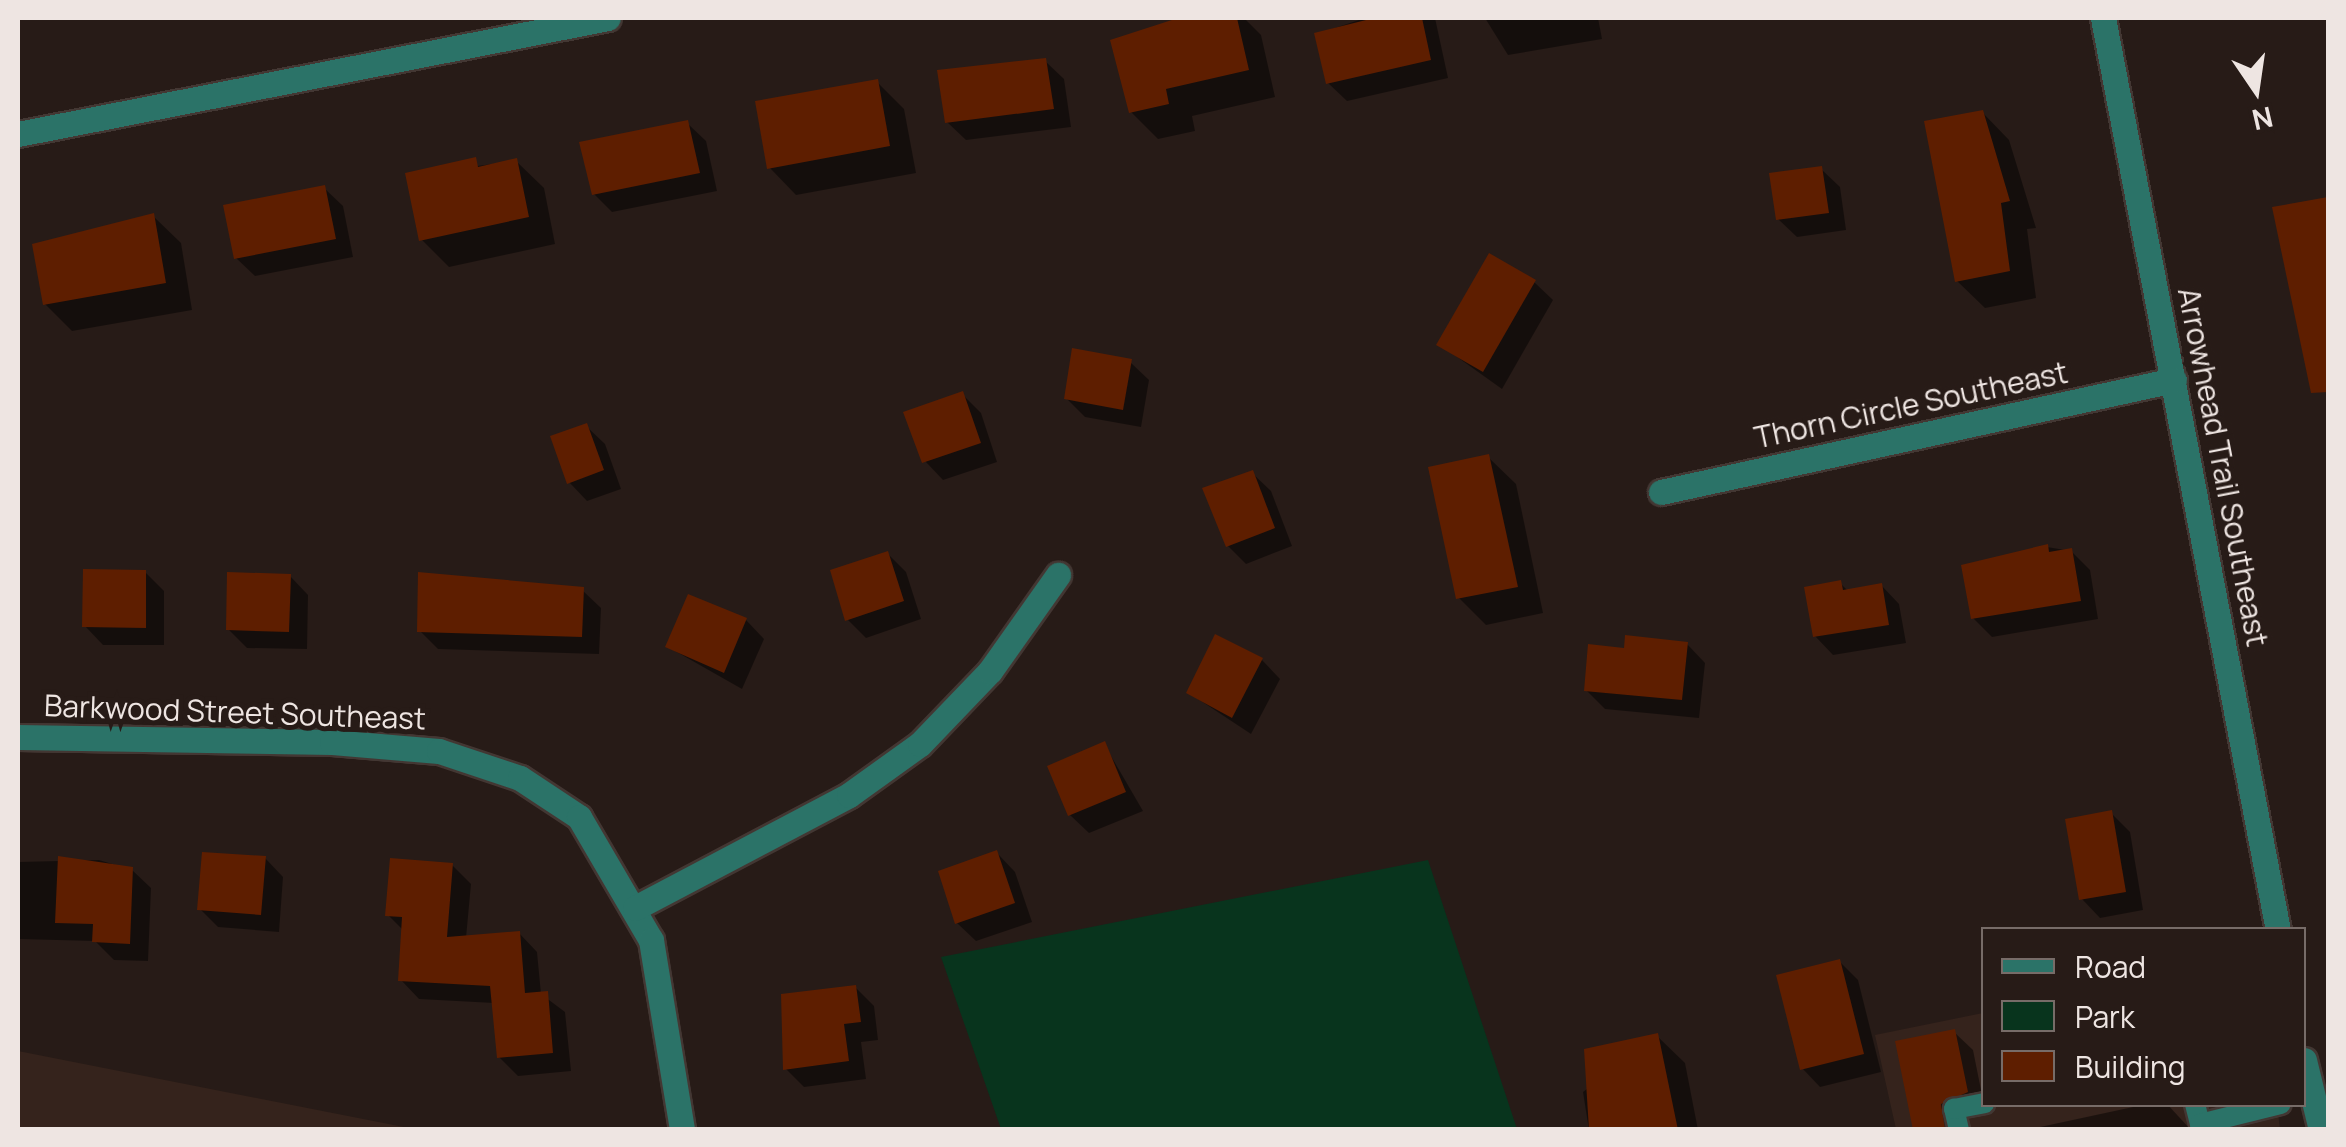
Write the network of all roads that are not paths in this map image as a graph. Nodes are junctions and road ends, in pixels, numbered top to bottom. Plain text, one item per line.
1 (608, 18) edge
2 (2102, 18) edge
3 (18, 134) edge
4 (2174, 380) junction
5 (1661, 492) dead end
6 (1058, 575) dead end
7 (18, 737) edge
8 (635, 908) junction
9 (2277, 927) edge
10 (2308, 1098) edge
11 (1981, 1104) edge
12 (2265, 1107) edge
13 (2198, 1120) edge
14 (682, 1130) edge
15 (1958, 1130) edge
16 (2322, 1130) edge

1 - 3 street
2 - 4 street, Arrowhead Trail Southeast
4 - 5 street, Thorn Circle Southeast
4 - 9 street, Arrowhead Trail Southeast
6 - 8 street
7 - 8 street, Barkwood Street Southeast
8 - 14 street, Barkwood Street Southeast
10 - 16 street
11 - 15 lane
12 - 13 lane

